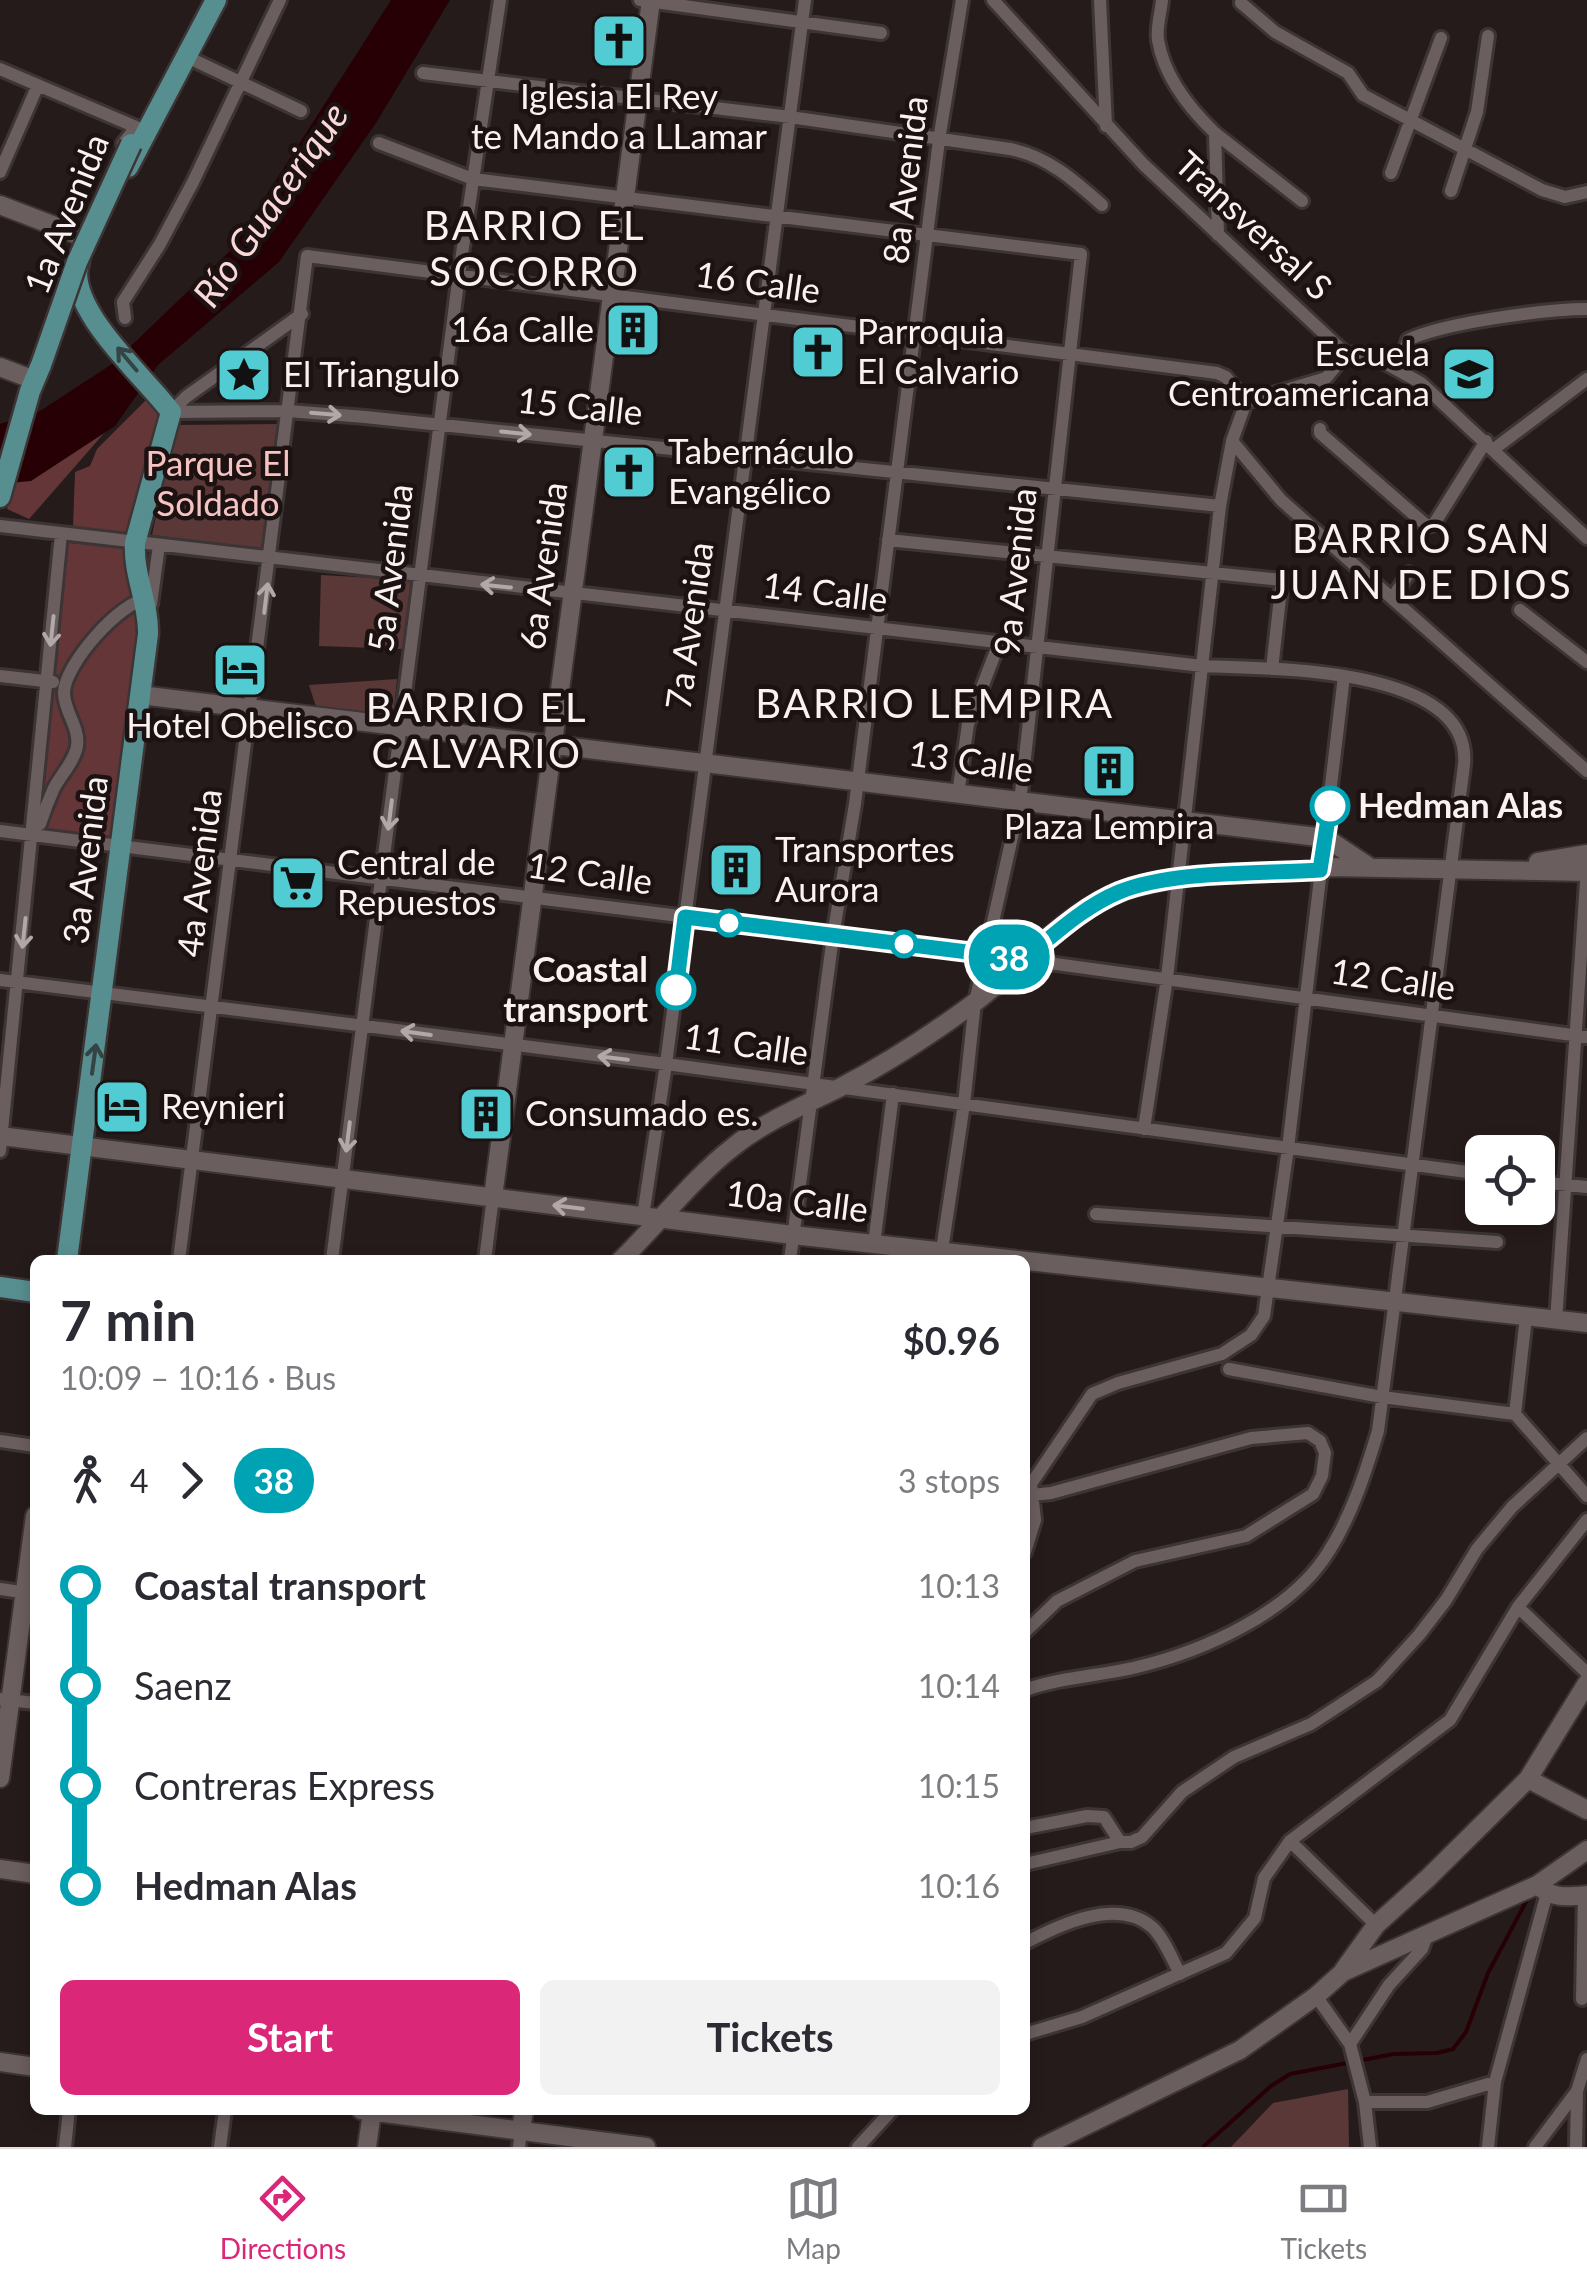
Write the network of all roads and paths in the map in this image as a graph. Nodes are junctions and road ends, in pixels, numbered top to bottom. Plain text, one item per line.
1 (204, 0) edge
2 (216, 0) edge
3 (280, 0) edge
4 (640, 0) edge
5 (805, 0) edge
6 (962, 0) edge
7 (993, 0) edge
8 (1100, 0) edge
9 (1162, 0) edge
10 (651, 1) edge
11 (499, 2) edge
12 (1241, 2) dead end
13 (802, 21) junction
14 (881, 33) dead end
15 (1488, 36) dead end
16 (1441, 38) dead end
17 (185, 56) junction
18 (0, 69) edge
19 (423, 73) dead end
20 (487, 80) junction
21 (241, 82) junction
22 (38, 86) junction
23 (638, 98) junction
24 (301, 111) dead end
25 (790, 117) junction
26 (1411, 121) junction
27 (1106, 126) junction
28 (1216, 133) junction
29 (134, 136) junction
30 (939, 140) junction
31 (380, 143) dead end
32 (1466, 150) junction
33 (0, 172) edge
34 (1392, 174) dead end
35 (473, 179) junction
36 (1452, 191) dead end
37 (1587, 192) edge
38 (624, 196) junction
39 (1302, 201) dead end
40 (1102, 205) dead end
41 (0, 206) edge
42 (777, 216) junction
43 (1218, 235) junction
44 (81, 236) junction
45 (929, 237) junction
46 (308, 256) joint
47 (459, 274) junction
48 (80, 294) junction
49 (612, 294) junction
50 (1587, 309) edge
51 (302, 314) junction
52 (764, 314) junction
53 (124, 318) dead end
54 (916, 336) junction
55 (1070, 354) junction
56 (1346, 354) junction
57 (0, 367) edge
58 (1399, 368) junction
59 (35, 379) junction
60 (1587, 379) edge
61 (1246, 402) junction
62 (166, 406) junction
63 (288, 411) junction
64 (440, 425) junction
65 (1320, 429) dead end
66 (593, 440) junction
67 (1232, 441) junction
68 (1490, 445) junction
69 (745, 458) junction
70 (897, 473) junction
71 (1055, 489) junction
72 (0, 497) edge
73 (1220, 506) junction
74 (0, 526) edge
75 (61, 534) junction
76 (1587, 538) edge
77 (888, 540) junction
78 (135, 543) junction
79 (159, 545) junction
80 (1047, 555) junction
81 (271, 557) junction
82 (1213, 572) junction
83 (1409, 572) dead end
84 (420, 577) junction
85 (573, 594) junction
86 (1393, 597) junction
87 (147, 598) junction
88 (1520, 610) dead end
89 (725, 611) junction
90 (875, 629) junction
91 (998, 643) junction
92 (1038, 648) junction
93 (1587, 662) edge
94 (1202, 666) junction
95 (1272, 669) junction
96 (0, 676) edge
97 (1344, 676) junction
98 (47, 682) junction
99 (65, 683) junction
100 (140, 696) junction
101 (252, 708) junction
102 (401, 725) junction
103 (553, 744) junction
104 (705, 762) junction
105 (1587, 770) edge
106 (856, 779) junction
107 (958, 794) junction
108 (1020, 802) junction
109 (1185, 819) junction
110 (0, 831) edge
111 (35, 836) junction
112 (1326, 838) junction
113 (120, 848) junction
114 (1578, 856) edge
115 (232, 860) junction
116 (1368, 866) junction
117 (1320, 870) junction
118 (1482, 870) junction
119 (1526, 870) junction
120 (1587, 872) edge
121 (1448, 873) junction
122 (382, 876) junction
123 (1178, 879) junction
124 (1506, 879) junction
125 (1586, 882) edge
126 (533, 896) junction
127 (685, 917) junction
128 (833, 936) junction
129 (983, 954) junction
130 (1024, 959) junction
131 (1167, 978) junction
132 (0, 980) edge
133 (19, 982) junction
134 (103, 992) junction
135 (1306, 999) junction
136 (975, 1002) junction
137 (212, 1006) junction
138 (1430, 1015) junction
139 (362, 1025) junction
140 (1580, 1036) edge
141 (513, 1046) junction
142 (666, 1064) junction
143 (840, 1088) junction
144 (813, 1093) junction
145 (894, 1094) junction
146 (964, 1104) junction
147 (1144, 1129) junction
148 (1, 1141) edge
149 (82, 1146) junction
150 (1288, 1148) junction
151 (192, 1160) junction
152 (1412, 1164) junction
153 (1465, 1172) edge
154 (343, 1178) junction
155 (1555, 1184) edge
156 (1564, 1185) junction
157 (1587, 1188) edge
158 (493, 1197) junction
159 (1096, 1214) dead end
160 (653, 1218) junction
161 (1277, 1227) junction
162 (793, 1235) junction
163 (1402, 1236) junction
164 (1497, 1242) dead end
165 (874, 1244) junction
166 (942, 1250) junction
167 (638, 1251) edge
168 (69, 1255) edge
169 (180, 1255) edge
170 (333, 1255) edge
171 (487, 1255) edge
172 (791, 1255) edge
173 (975, 1255) edge
174 (1030, 1263) edge
175 (0, 1288) edge
176 (1268, 1288) junction
177 (30, 1291) edge
178 (1394, 1302) junction
179 (1526, 1317) junction
180 (1556, 1321) junction
181 (1587, 1324) edge
182 (1229, 1368) dead end
183 (1382, 1397) junction
184 (1515, 1414) junction
185 (1587, 1438) edge
186 (0, 1441) edge
187 (30, 1445) edge
188 (1558, 1466) junction
189 (1030, 1489) edge
190 (1587, 1496) edge
191 (1030, 1497) edge
192 (1030, 1504) edge
193 (1587, 1520) edge
194 (1030, 1536) edge
195 (0, 1588) edge
196 (30, 1593) edge
197 (1518, 1607) junction
198 (1030, 1627) edge
199 (1587, 1673) edge
200 (1587, 1684) edge
201 (1030, 1688) edge
202 (6, 1700) edge
203 (0, 1778) edge
204 (1528, 1779) junction
205 (1587, 1810) edge
206 (1030, 1827) edge
207 (1290, 1841) junction
208 (1120, 1842) junction
209 (1587, 1850) edge
210 (1030, 1863) edge
211 (0, 1869) edge
212 (30, 1873) edge
213 (1542, 1889) junction
214 (1586, 1895) edge
215 (1376, 1925) junction
216 (1428, 1931) junction
217 (1030, 1941) edge
218 (1343, 1972) junction
219 (1180, 1974) junction
220 (1316, 1996) junction
221 (1582, 1999) dead end
222 (1030, 2033) edge
223 (1350, 2044) junction
224 (1587, 2059) edge
225 (0, 2062) edge
226 (30, 2065) edge
227 (1496, 2082) junction
228 (1577, 2091) junction
229 (1365, 2102) junction
230 (68, 2115) edge
231 (224, 2115) edge
232 (369, 2115) edge
233 (395, 2115) edge
234 (887, 2115) edge
235 (520, 2139) edge
236 (65, 2147) edge
237 (220, 2147) edge
238 (368, 2147) edge
239 (646, 2147) edge
240 (858, 2147) edge
241 (1042, 2147) edge
242 (1370, 2147) edge
243 (1488, 2147) edge
244 (1535, 2147) edge
245 (1576, 2147) edge

1 - 29 main road, 1a Avenida
2 - 17 main road
3 - 21 street
4 - 10 street
5 - 13 street, 7a Avenida
6 - 30 street, 8a Avenida
7 - 27 street, Transversal S
8 - 27 street
9 - 28 street
10 - 13 street
10 - 23 street, 6a Avenida
11 - 20 street, 5a Avenida
12 - 26 street
13 - 14 street
13 - 25 street, 7a Avenida
15 - 32 street
16 - 26 street
17 - 21 street
17 - 48 main road
18 - 22 street
19 - 20 street
20 - 23 street
20 - 35 street, 5a Avenida
21 - 24 street
21 - 53 street
22 - 29 street
22 - 33 street
23 - 25 street
23 - 38 street, 6a Avenida
25 - 30 street
25 - 42 street, 7a Avenida
26 - 32 street
26 - 34 street
27 - 43 street, Transversal S
28 - 39 street
28 - 43 street
29 - 44 street, 1a Avenida
29 - 59 main road, 1a Avenida, bridge
30 - 40 street
30 - 45 street, 8a Avenida
31 - 35 street
32 - 36 street
32 - 37 street
35 - 38 street
35 - 47 street, 5a Avenida
38 - 42 street
38 - 49 street, 6a Avenida
41 - 44 street
42 - 45 street
42 - 52 street, 7a Avenida
43 - 56 street, Transversal S
44 - 48 main road
44 - 59 street, 1a Avenida
45 - 54 street, 8a Avenida
45 - 55 street, 9a Avenida
46 - 47 street, 16 Calle
46 - 51 street, 4a Avenida
47 - 49 street, 16 Calle
47 - 64 street, 5a Avenida
62 -> 48 main road
49 - 52 street, 16 Calle
49 - 66 street, 6a Avenida
50 - 58 street
51 - 62 street
51 - 63 street, 4a Avenida
52 - 54 street, 16 Calle
52 - 69 street, 7a Avenida
54 - 55 street, 16 Calle
54 - 70 street, 8a Avenida
55 - 61 street, 16 Calle
55 - 71 street, 9a Avenida
56 - 58 street, Transversal S
56 - 61 street
57 - 59 street
58 - 68 street, Transversal S
59 - 72 main road, 1a Avenida
60 - 68 street
61 - 67 street
62 - 63 street, 15 Calle
62 - 78 main road, 3a Avenida
63 -> 64 street, 15 Calle
63 - 81 street, 4a Avenida
64 -> 66 street, 15 Calle
64 - 84 street, 5a Avenida
65 - 68 street
66 - 69 street, 15 Calle
66 - 85 street, 6a Avenida
67 - 73 street
67 - 86 street
68 - 76 street, Transversal S
69 - 70 street, 15 Calle
69 - 89 street, 7a Avenida
70 - 71 street, 15 Calle
70 - 77 street, 8a Avenida
71 - 73 street, 15 Calle
71 - 80 street, 9a Avenida
73 - 82 street
74 - 75 street, 14 Calle
75 - 78 street, 14 Calle
75 -> 98 street
77 - 80 street
77 - 90 street, 8a Avenida
78 - 79 street, 14 Calle
78 - 87 main road, 3a Avenida
79 - 81 street, 14 Calle
79 - 87 street
80 - 82 street
80 - 92 street, 9a Avenida
81 - 84 street, 14 Calle
101 -> 81 street, 4a Avenida
82 - 94 street
82 - 95 street
83 - 86 street
85 -> 84 street, 14 Calle
84 - 102 street, 5a Avenida
85 - 89 street, 14 Calle
85 - 103 street, 6a Avenida
86 - 105 street
87 - 99 street
87 - 100 main road, 3a Avenida
88 - 93 street
89 - 90 street, 14 Calle
89 - 104 street, 7a Avenida
90 - 91 street, 14 Calle
90 - 106 street, 8a Avenida
91 - 92 street, 14 Calle
91 - 107 street
92 - 94 street, 14 Calle
92 - 108 street, 9a Avenida
94 - 95 street, 14 Calle
94 - 109 street
95 - 97 street, 14 Calle
96 - 98 street
97 - 112 street
97 - 121 street, 14 Calle
98 - 99 street
98 - 111 street
99 - 111 street
100 - 101 street, 13 Calle
100 - 113 main road, 3a Avenida
101 - 102 street, 13 Calle
101 - 115 street, 4a Avenida
102 - 103 street, 13 Calle
102 -> 122 street, 5a Avenida
103 - 104 street, 13 Calle
103 - 126 street, 6a Avenida
104 - 106 street, 13 Calle
104 - 127 street, 7a Avenida
106 - 107 street, 13 Calle
106 - 128 street, 8a Avenida
107 - 108 street, 13 Calle
108 - 109 street, 13 Calle
108 - 129 street, 9a Avenida
109 - 112 street, 13 Calle
109 - 123 street
110 - 111 street, 12 Calle
111 - 113 street, 12 Calle
111 -> 133 street
112 - 116 street, 13 Calle
112 - 117 street
113 - 115 street, 12 Calle
113 - 134 main road, 3a Avenida
114 - 118 street
114 - 119 street
115 - 122 street, 12 Calle
115 - 137 street, 4a Avenida
116 - 117 street
116 - 121 street
117 - 121 street
117 - 123 street
117 - 135 street
118 - 119 street
118 - 121 street
119 - 120 street
119 - 124 street
121 - 124 street
121 - 138 street
122 - 126 street, 12 Calle
122 - 139 street, 5a Avenida
123 - 130 street
123 - 131 street
124 - 125 street
125 - 140 street
126 - 127 street, 12 Calle
126 - 141 street, 6a Avenida
127 - 128 street, 12 Calle
127 - 142 street, 7a Avenida
128 - 129 street, 12 Calle
128 - 144 street, 8a Avenida
129 - 130 street, 12 Calle
129 - 136 street, 9a Avenida
130 - 131 street, 12 Calle
130 - 136 street
131 - 135 street, 12 Calle
131 - 147 street
132 - 133 street, 11 Calle
133 - 134 street, 11 Calle
133 - 148 street
134 - 137 street, 11 Calle
149 -> 134 main road, 3a Avenida
135 - 138 street, 12 Calle
135 - 150 street
136 - 143 street
136 - 146 street, 9a Avenida
137 - 139 street, 11 Calle
137 - 151 street, 4a Avenida
138 - 140 street, 12 Calle
138 - 152 street
141 -> 139 street, 11 Calle
139 -> 154 street, 5a Avenida
140 - 156 street
142 -> 141 street, 11 Calle
141 - 158 street, 6a Avenida
142 - 144 street, 11 Calle
142 - 160 street, 7a Avenida
143 - 144 street
143 - 145 street, 11 Calle
144 - 160 street
144 - 162 street, 8a Avenida
145 - 146 street, 11 Calle
145 - 165 street
146 - 147 street, 11 Calle
146 - 166 street, 9a Avenida
147 - 150 street, 11 Calle
148 - 149 street, 10a Calle
149 - 151 street, 10a Calle
149 - 168 main road, 3a Avenida
150 - 152 street, 11 Calle
150 - 161 street
151 - 154 street, 10a Calle
151 - 169 street, 4a Avenida
152 - 153 street, 11 Calle
152 - 163 street
154 - 158 street, 10a Calle
154 - 170 street, 5a Avenida
155 - 156 street
156 - 157 street
156 - 180 street
160 -> 158 street, 10a Calle
158 - 171 street, 6a Avenida
159 - 161 street
160 - 162 street, 10a Calle
160 - 167 street
161 - 163 street
161 - 176 street
162 - 165 street, 10a Calle
162 - 172 street, 8a Avenida
163 - 164 street
163 - 178 street
165 - 166 street, 10a Calle
166 - 173 street, 10a Calle
174 - 176 street, 10a Calle
175 - 177 main road
176 - 178 street, 10a Calle
176 - 189 street
178 - 179 street, 10a Calle
178 - 183 street
179 - 180 street, 10a Calle
179 - 184 street
180 - 181 street, 10a Calle
182 - 183 street
183 - 184 street
183 - 201 street
184 - 188 street
185 - 188 street
186 - 187 street
188 - 190 street
188 - 208 street
191 - 198 street
192 - 194 street
193 - 197 street
195 - 196 street
196 - 202 street
197 - 199 street
197 - 207 street
200 - 204 street
202 - 203 street
204 - 205 street
204 - 215 street
206 - 208 street
207 - 215 street
207 - 219 street
208 - 210 street
209 - 213 street
211 - 212 street
213 - 214 street
213 - 216 street
213 - 227 street
214 - 221 street
215 - 218 street
216 - 218 street
216 - 223 street
217 - 219 street
218 - 220 street
219 - 222 street
220 - 223 street
220 - 241 street
223 - 229 street
224 - 228 street
225 - 226 street
227 - 229 street
227 - 243 street
228 - 244 street
228 - 245 street
229 - 242 street
230 - 236 street
231 - 237 street
232 - 238 street
233 - 235 street
234 - 240 street
235 - 239 street

